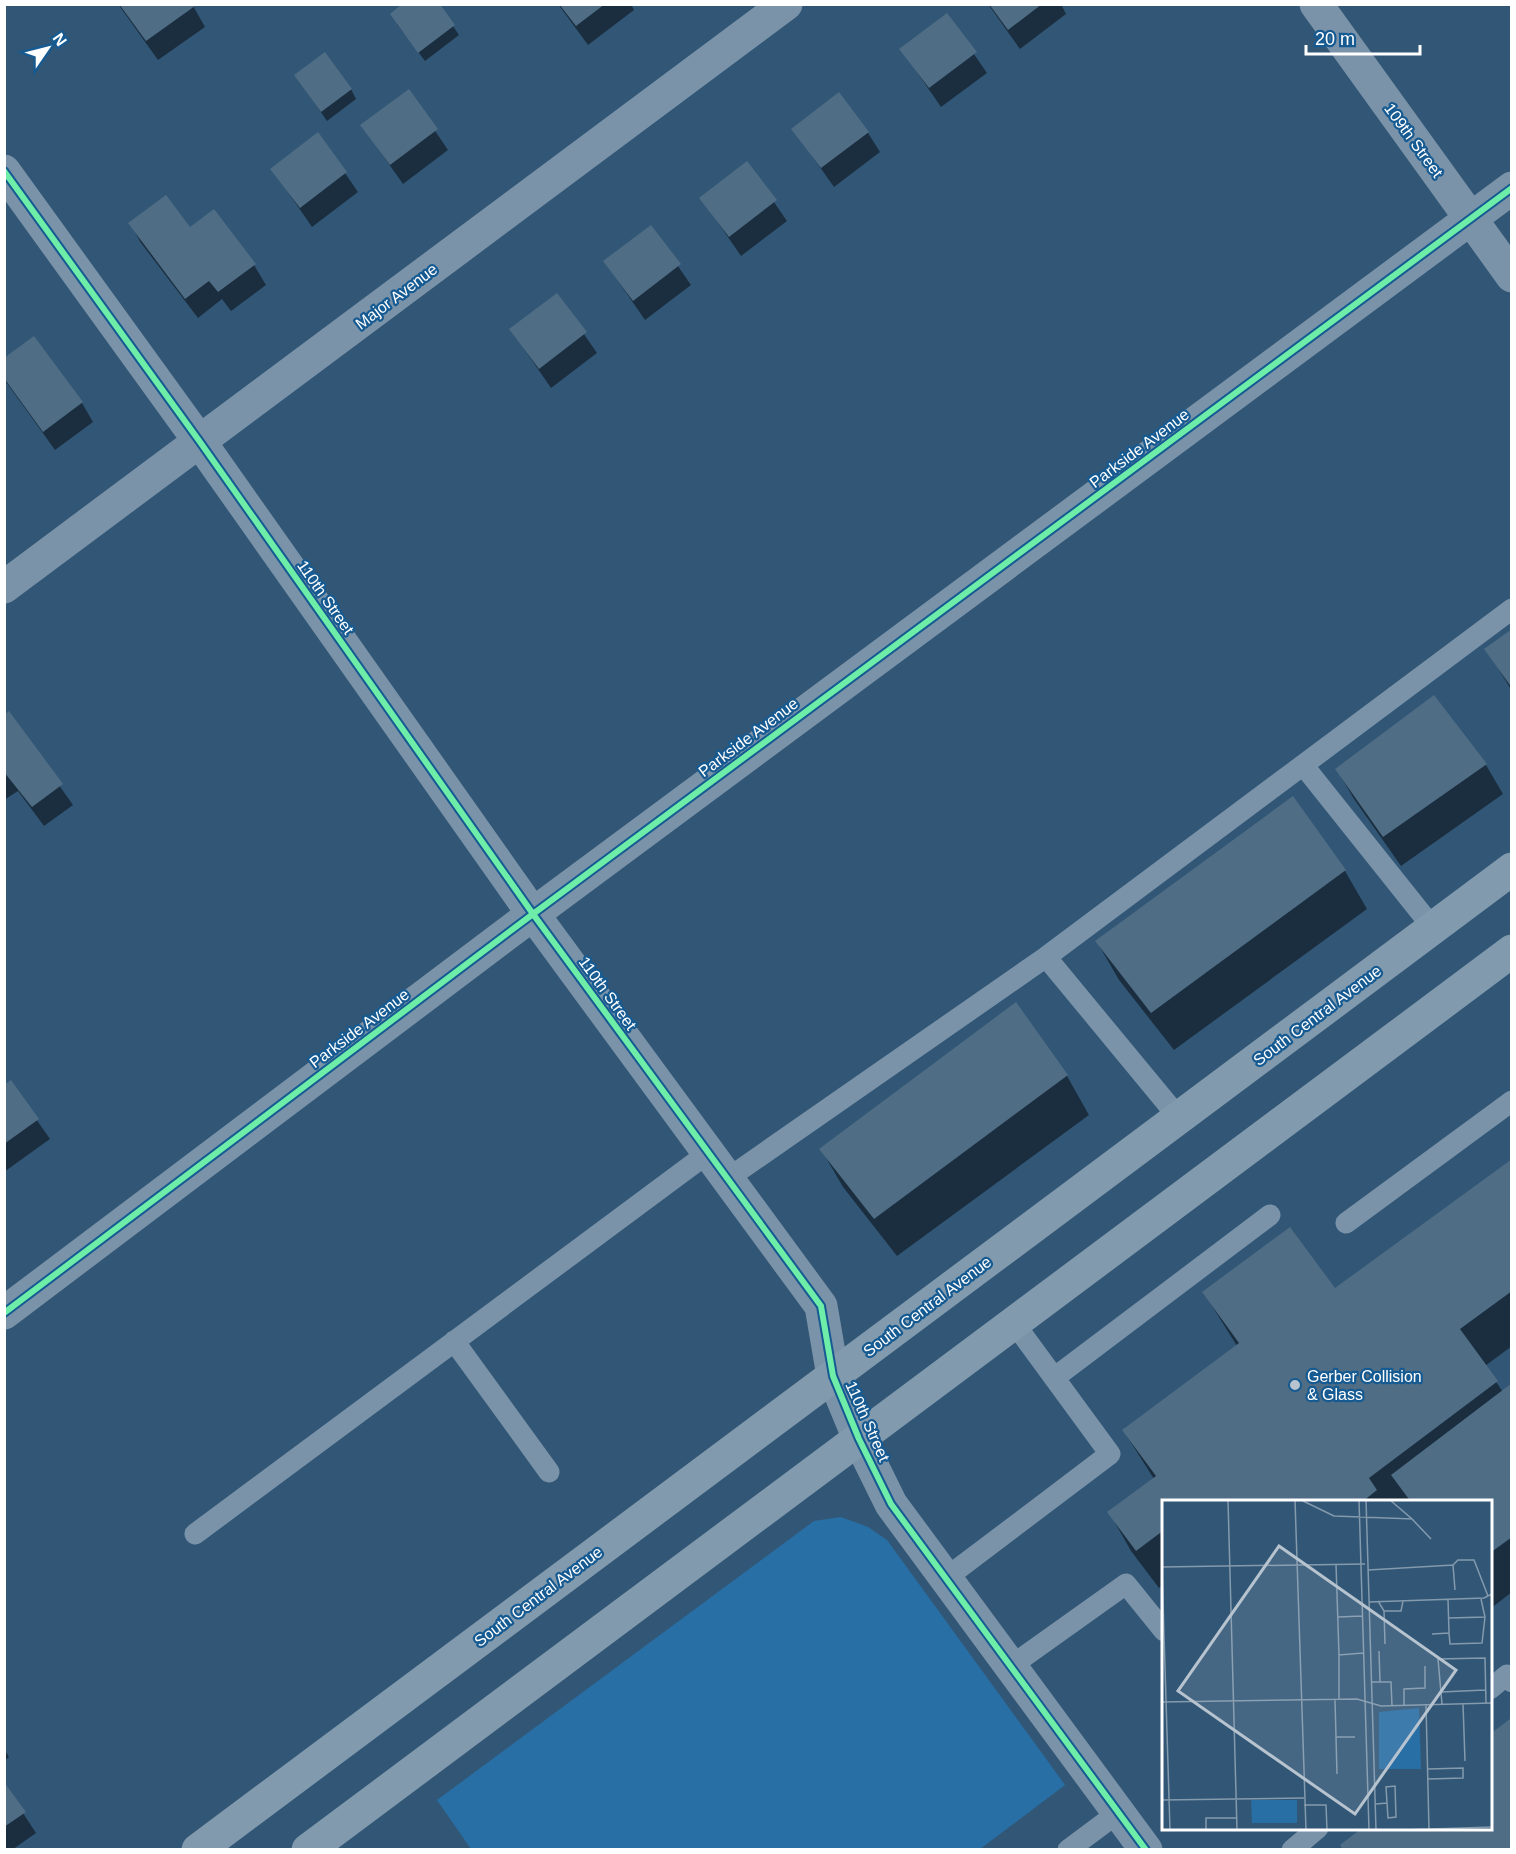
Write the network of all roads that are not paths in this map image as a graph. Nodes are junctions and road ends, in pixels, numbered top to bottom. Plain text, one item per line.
1 (786, 4) edge
2 (1316, 4) edge
3 (4, 171) edge
4 (1512, 188) edge
5 (1470, 219) junction
6 (1512, 276) edge
7 (200, 442) junction
8 (4, 587) edge
9 (1512, 609) edge
10 (1303, 765) junction
11 (1512, 869) edge
12 (533, 914) junction
13 (1432, 928) junction
14 (1512, 951) edge
15 (1046, 957) junction
16 (1512, 1101) edge
17 (1179, 1118) junction
18 (708, 1153) junction
19 (727, 1179) junction
20 (1270, 1215) dead end
21 (1346, 1223) dead end
22 (4, 1313) edge
23 (1014, 1323) junction
24 (454, 1341) junction
25 (833, 1376) junction
26 (1054, 1378) junction
27 (859, 1439) junction
28 (549, 1472) dead end
29 (195, 1534) dead end
30 (946, 1578) junction
31 (1162, 1629) edge
32 (1011, 1666) junction
33 (1512, 1682) edge
34 (1492, 1688) edge
35 (1119, 1812) junction
36 (1316, 1830) edge
37 (198, 1850) edge
38 (308, 1850) edge
39 (1068, 1850) edge
40 (1146, 1850) edge
41 (1292, 1850) edge

1 - 7 street, Major Avenue
2 - 5 street, 109th Street
3 - 7 street, 110th Street
4 - 5 street, Parkside Avenue
5 - 6 street, 109th Street
5 - 12 street, Parkside Avenue
7 - 8 street, Major Avenue
7 - 12 street, 110th Street
9 - 10 lane
10 - 13 lane
10 - 15 lane
11 - 13 street, South Central Avenue
12 - 18 street, 110th Street
12 - 22 street, Parkside Avenue
13 - 17 street, South Central Avenue
14 - 23 street
15 - 17 lane
15 - 19 lane
16 - 21 lane
17 - 25 street, South Central Avenue
18 - 19 street, 110th Street
18 - 24 lane
19 - 25 street, 110th Street
20 - 26 lane
23 - 26 lane
23 - 27 street
24 - 28 lane
24 - 29 lane
25 - 27 street, 110th Street
25 - 37 street, South Central Avenue
26 - 30 lane
27 - 30 street, 110th Street
27 - 38 street
30 - 32 street, 110th Street
31 - 32 lane
32 - 35 street, 110th Street
33 - 34 lane
35 - 39 lane
35 - 40 street, 110th Street
36 - 41 lane

